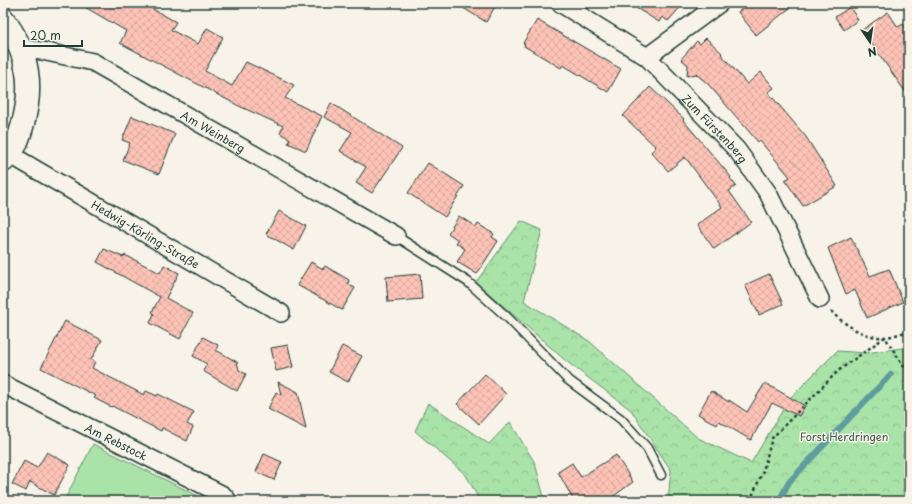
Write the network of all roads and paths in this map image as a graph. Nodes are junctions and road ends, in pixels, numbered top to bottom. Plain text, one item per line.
1 (560, 3) edge
2 (720, 3) edge
3 (3, 19) edge
4 (22, 49) junction
5 (647, 57) junction
6 (7, 158) edge
7 (396, 236) joint
8 (820, 299) joint
9 (281, 313) dead end
10 (909, 330) edge
11 (885, 337) junction
12 (909, 375) edge
13 (3, 384) edge
14 (661, 476) dead end
15 (228, 501) edge
16 (750, 501) edge

1 - 5 street, Zum Fürstenberg
2 - 5 street
3 - 4 main road
4 - 6 main road
4 - 7 street, Am Weinberg
5 - 8 street, Zum Fürstenberg
6 - 9 street, Hedwig-Körling-Straße
7 - 14 lane
8 - 11 path
10 - 11 path
11 - 12 path
11 - 16 path
13 - 15 street, Am Rebstock

